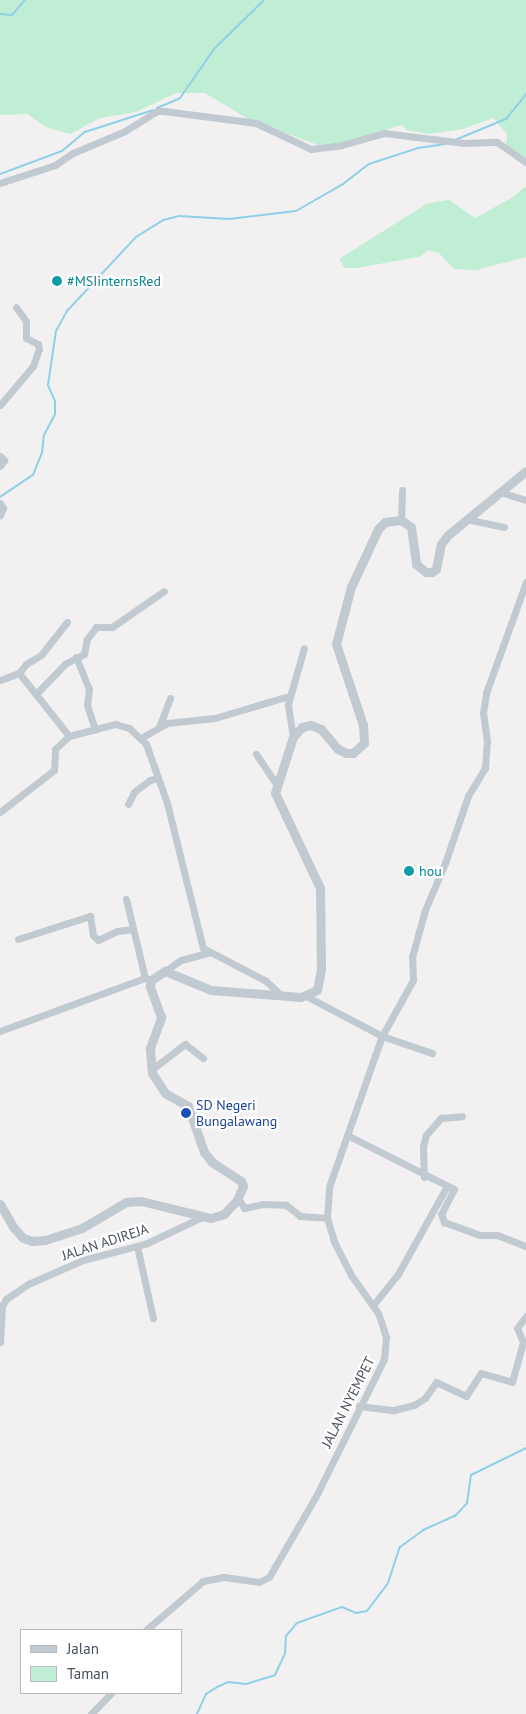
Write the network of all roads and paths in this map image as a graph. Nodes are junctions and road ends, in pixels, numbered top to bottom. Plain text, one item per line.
1 (526, 162) edge
2 (0, 183) edge
3 (16, 307) dead end
4 (0, 405) edge
5 (0, 456) edge
6 (0, 466) edge
7 (526, 471) edge
8 (402, 490) dead end
9 (500, 492) junction
10 (526, 500) edge
11 (0, 503) edge
12 (0, 515) edge
13 (466, 519) junction
14 (401, 520) junction
15 (504, 527) dead end
16 (526, 582) edge
17 (164, 591) dead end
18 (67, 622) dead end
19 (304, 648) dead end
20 (76, 658) junction
21 (19, 673) junction
22 (0, 680) edge
23 (36, 694) junction
24 (289, 696) junction
25 (170, 698) dead end
26 (159, 727) junction
27 (95, 730) junction
28 (69, 736) junction
29 (294, 737) junction
30 (141, 738) junction
31 (256, 754) dead end
32 (158, 778) junction
33 (277, 785) junction
34 (128, 804) dead end
35 (0, 812) edge
36 (126, 899) dead end
37 (133, 929) junction
38 (18, 939) dead end
39 (208, 953) junction
40 (166, 971) junction
41 (148, 979) junction
42 (280, 994) junction
43 (308, 996) junction
44 (0, 1031) edge
45 (382, 1036) junction
46 (432, 1053) dead end
47 (203, 1058) dead end
48 (151, 1070) junction
49 (462, 1116) dead end
50 (347, 1135) junction
51 (424, 1177) junction
52 (447, 1186) junction
53 (238, 1198) junction
54 (0, 1204) edge
55 (200, 1218) junction
56 (326, 1218) junction
57 (137, 1246) junction
58 (526, 1246) edge
59 (3, 1298) edge
60 (373, 1305) junction
61 (526, 1316) edge
62 (153, 1318) dead end
63 (0, 1342) edge
64 (359, 1406) junction
65 (147, 1629) edge
66 (110, 1694) edge
67 (91, 1714) edge

1 - 2 street
3 - 4 street
5 - 6 street
7 - 9 street
8 - 14 street
9 - 10 street
9 - 13 street
11 - 12 street
13 - 14 street
13 - 15 street
14 - 29 street
16 - 45 street, JALAN NYEMPET
17 - 20 street
18 - 21 street
19 - 24 street
20 - 23 street
20 - 27 street
21 - 22 street
21 - 23 street
23 - 28 street
24 - 26 street
24 - 29 street
25 - 26 street
26 - 30 street
27 - 28 street
27 - 30 street
28 - 35 street
29 - 33 street
30 - 32 street
31 - 33 street
32 - 34 street
32 - 39 street
33 - 43 street
36 - 37 street
37 - 38 street
37 - 41 street
39 - 40 street
39 - 42 street
40 - 41 street
40 - 42 street
41 - 44 street
41 - 48 street
42 - 43 street
43 - 45 street
45 - 46 street
45 - 50 street, JALAN NYEMPET
47 - 48 street
48 - 53 street
49 - 51 street
50 - 51 street
50 - 56 street, JALAN NYEMPET
51 - 52 street
52 - 58 street
52 - 60 street
53 - 55 street
53 - 56 street
54 - 55 street
55 - 57 street, JALAN ADIREJA
56 - 60 street, JALAN NYEMPET
57 - 59 street, JALAN ADIREJA
57 - 62 street
59 - 63 street, JALAN ADIREJA
60 - 64 street, JALAN NYEMPET
61 - 64 street
64 - 65 street, JALAN NYEMPET
66 - 67 street

